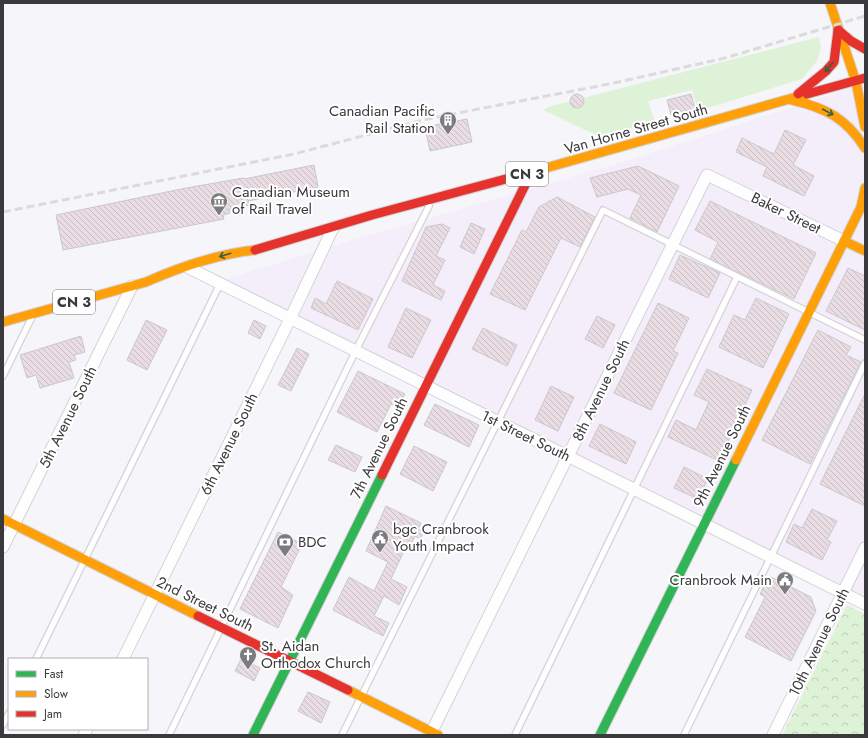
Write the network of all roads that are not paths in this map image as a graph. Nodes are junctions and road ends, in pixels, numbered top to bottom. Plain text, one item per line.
1 (830, 3) edge
2 (838, 30) junction
3 (865, 49) edge
4 (865, 78) edge
5 (856, 82) junction
6 (791, 100) junction
7 (865, 127) edge
8 (865, 148) edge
9 (531, 173) junction
10 (707, 175) joint
11 (865, 188) edge
12 (433, 198) junction
13 (333, 228) junction
14 (844, 241) junction
15 (673, 245) junction
16 (263, 249) junction
17 (865, 251) edge
18 (238, 263) dead end
19 (217, 270) dead end
20 (188, 272) junction
21 (201, 274) junction
22 (737, 277) junction
23 (177, 280) dead end
24 (146, 282) junction
25 (220, 284) junction
26 (132, 286) junction
27 (809, 312) junction
28 (34, 314) junction
29 (290, 319) junction
30 (3, 322) edge
31 (865, 340) edge
32 (355, 351) junction
33 (865, 363) edge
34 (3, 376) edge
35 (426, 386) junction
36 (497, 422) junction
37 (568, 457) junction
38 (634, 489) junction
39 (3, 519) edge
40 (704, 524) junction
41 (14, 525) junction
42 (3, 547) edge
43 (865, 548) edge
44 (770, 557) junction
45 (85, 560) junction
46 (843, 593) junction
47 (155, 595) junction
48 (865, 604) edge
49 (222, 628) junction
50 (36, 658) edge
51 (124, 658) edge
52 (290, 661) junction
53 (361, 697) junction
54 (8, 715) edge
55 (3, 725) edge
56 (433, 734) edge
57 (169, 735) edge
58 (253, 735) edge
59 (342, 735) edge
60 (515, 735) edge
61 (600, 735) edge
62 (684, 735) edge
63 (773, 735) edge

1 - 2 main road
2 - 3 main road
2 - 5 main road
2 -> 6 main road
4 - 5 main road, CN 3
5 - 6 main road, Van Horne Street South / CN 3
5 - 7 main road
6 -> 8 main road
6 - 9 main road, Van Horne Street South / CN 3
9 - 12 main road, Van Horne Street South / CN 3
9 - 35 main road, 7th Avenue South
10 - 14 street, Baker Street
10 - 15 street, 8th Avenue South
11 - 14 main road, 9th Avenue South
12 - 13 main road, Van Horne Street South / CN 3
12 - 32 lane
13 - 16 main road, Van Horne Street South / CN 3
13 - 29 street, 6th Avenue South
14 - 17 main road, Baker Street
14 - 27 main road, 9th Avenue South
15 - 22 lane
15 - 36 lane
15 - 37 street, 8th Avenue South
16 - 18 main road, Van Horne Street South / CN 3
16 -> 20 main road, Van Horne Street South / CN 3
19 - 21 main road
20 - 21 street, 1st Street South
20 - 24 main road, Van Horne Street South / CN 3
21 - 25 street, 1st Street South
22 - 27 lane
22 - 38 lane
23 - 24 main road, Van Horne Street South / CN 3
24 - 26 main road, Van Horne Street South / CN 3
25 - 29 street, 1st Street South
25 - 45 lane
26 - 28 main road, Van Horne Street South / CN 3
26 - 41 street, 5th Avenue South
27 - 31 lane
27 - 40 main road, 9th Avenue South
28 - 30 main road, Van Horne Street South / CN 3
28 - 34 lane
29 - 32 street, 1st Street South
29 - 47 street, 6th Avenue South
32 - 35 street, 1st Street South
32 - 49 lane
33 - 44 lane
35 - 36 street, 1st Street South
35 - 52 main road, 7th Avenue South
36 - 37 street, 1st Street South
36 - 53 lane
37 - 38 street, 1st Street South
37 - 56 street, 8th Avenue South
38 - 40 street, 1st Street South
38 - 60 lane
39 - 41 main road, 2nd Street South
40 - 44 street, 1st Street South
40 - 61 main road, 9th Avenue South
41 - 42 street, 5th Avenue South
41 - 45 main road, 2nd Street South
43 - 46 street, 10th Avenue South
44 - 46 street, 1st Street South
44 - 62 lane
45 - 47 main road, 2nd Street South
45 - 50 lane
46 - 48 street, 1st Street South
46 - 63 street, 10th Avenue South
47 - 49 main road, 2nd Street South
47 - 51 street, 6th Avenue South
49 - 52 main road, 2nd Street South
49 - 57 lane
52 - 53 main road, 2nd Street South
52 - 58 main road, 7th Avenue South
53 - 56 main road, 2nd Street South
53 - 59 lane
54 - 55 lane

